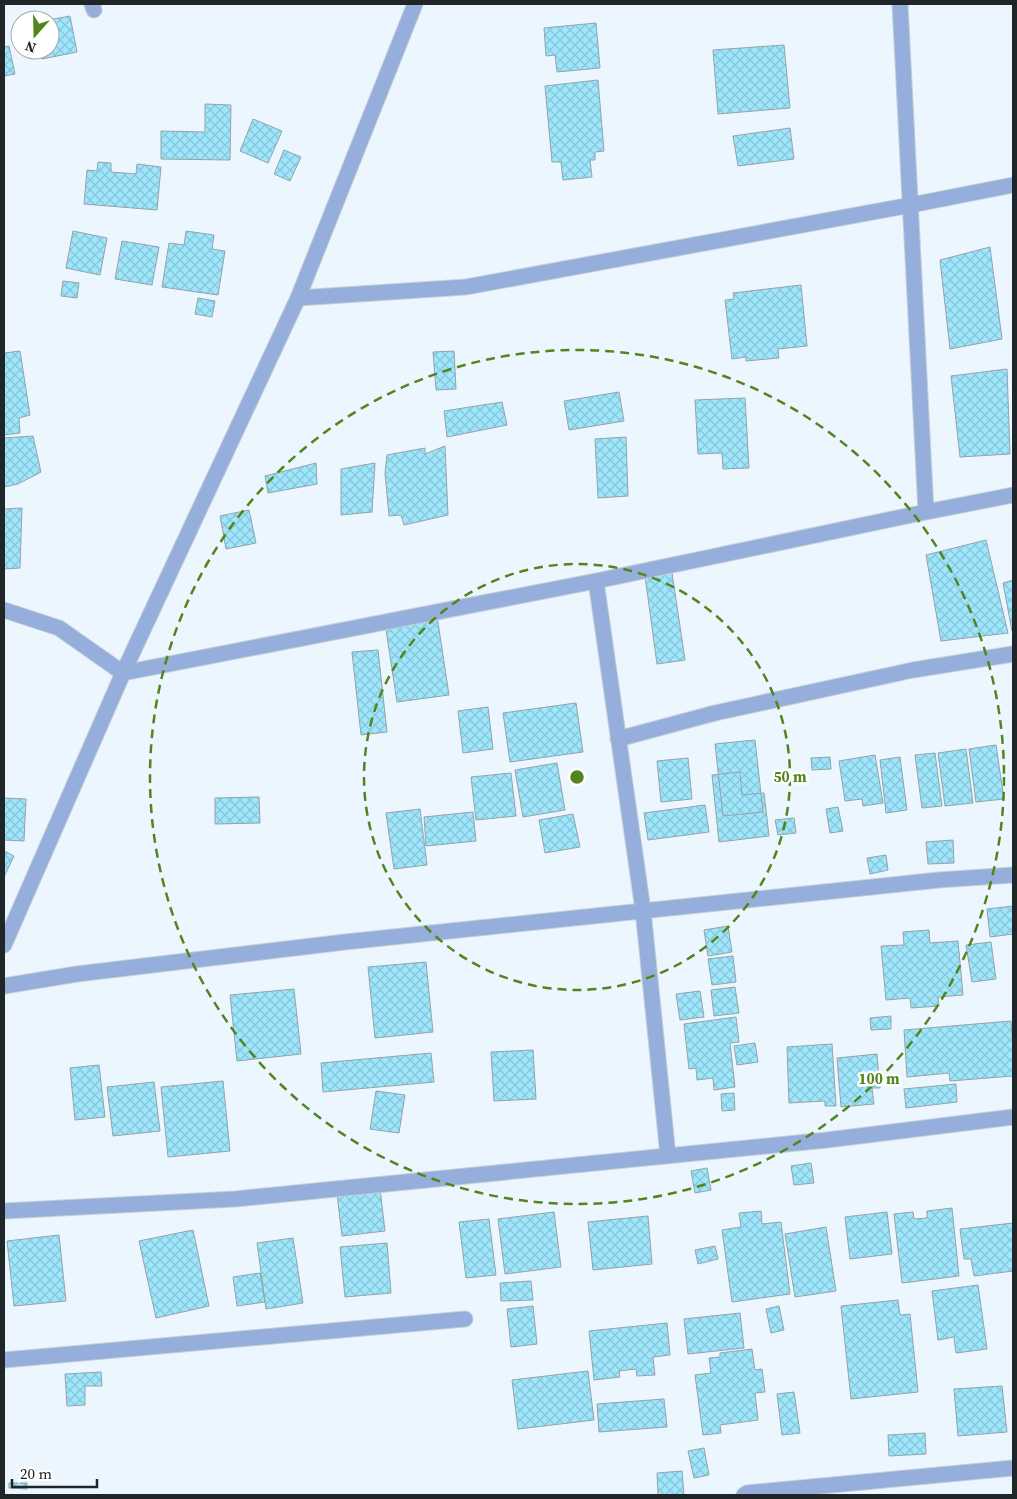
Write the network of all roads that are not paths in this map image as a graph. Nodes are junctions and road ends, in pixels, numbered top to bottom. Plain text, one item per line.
1 (414, 4) edge
2 (900, 4) edge
3 (1013, 185) edge
4 (911, 205) junction
5 (298, 298) junction
6 (1013, 495) edge
7 (926, 512) junction
8 (596, 581) junction
9 (4, 610) edge
10 (1013, 654) edge
11 (123, 673) junction
12 (618, 739) junction
13 (1013, 875) edge
14 (643, 910) junction
15 (4, 945) edge
16 (4, 986) edge
17 (1013, 1117) edge
18 (668, 1156) junction
19 (4, 1211) edge
20 (465, 1318) dead end
21 (4, 1360) edge
22 (1013, 1468) edge
23 (744, 1495) edge

1 - 5 street
2 - 4 street
3 - 4 street
4 - 5 street
4 - 7 street
5 - 11 street
6 - 7 street
7 - 8 street
8 - 11 street
8 - 12 street
9 - 11 street
10 - 12 street
11 - 15 street
12 - 14 street
13 - 14 street
14 - 16 street
14 - 18 street
17 - 18 street
18 - 19 street
20 - 21 street
22 - 23 street

